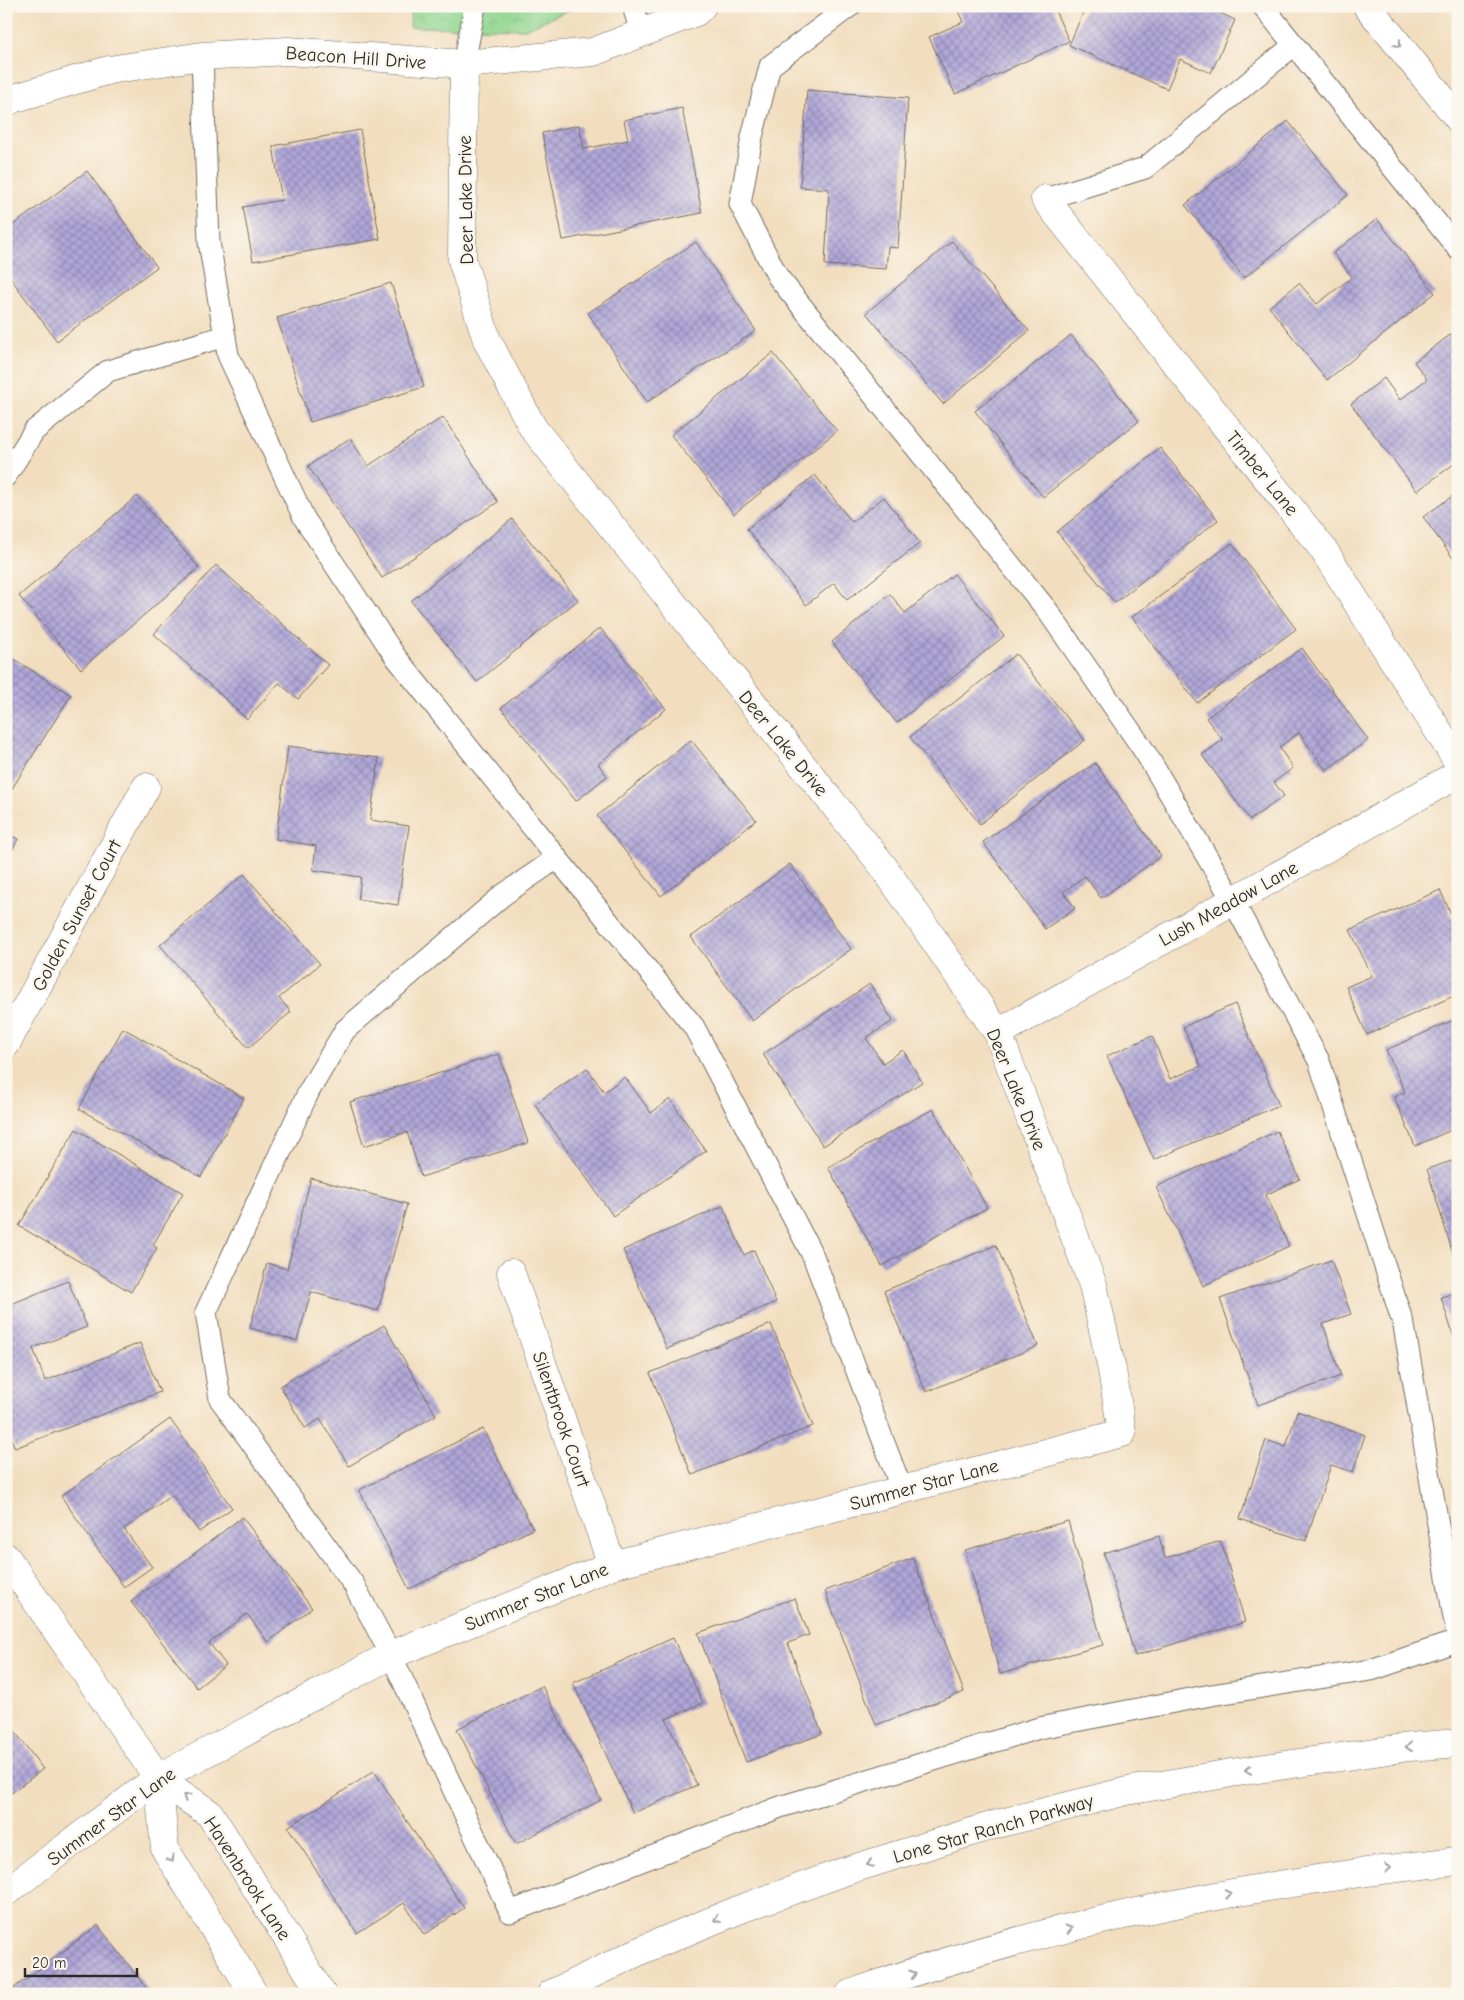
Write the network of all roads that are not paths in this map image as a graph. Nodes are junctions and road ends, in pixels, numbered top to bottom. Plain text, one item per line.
1 (475, 6) edge
2 (633, 6) edge
3 (702, 6) edge
4 (850, 6) edge
5 (1263, 6) edge
6 (1368, 6) edge
7 (641, 33) junction
8 (1294, 45) junction
9 (202, 56) junction
10 (464, 64) junction
11 (6, 103) edge
12 (1458, 118) edge
13 (1045, 199) joint
14 (1458, 249) edge
15 (225, 336) junction
16 (6, 476) edge
17 (1458, 762) edge
18 (1458, 774) edge
19 (146, 786) dead end
20 (557, 858) junction
21 (1233, 900) junction
22 (998, 1033) junction
23 (6, 1044) edge
24 (511, 1273) dead end
25 (1122, 1433) joint
26 (902, 1490) junction
27 (6, 1557) edge
28 (612, 1565) junction
29 (1458, 1641) edge
30 (391, 1654) junction
31 (1458, 1743) edge
32 (158, 1778) junction
33 (1458, 1860) edge
34 (6, 1892) edge
35 (254, 1994) edge
36 (322, 1994) edge
37 (551, 1994) edge
38 (850, 1994) edge

1 - 10 lane
2 - 7 lane
3 - 7 street, Beacon Hill Drive
4 - 21 lane
5 - 8 lane
6 -> 12 street
7 - 10 street, Beacon Hill Drive
8 - 13 lane
8 - 14 lane
9 - 10 street, Beacon Hill Drive
9 - 11 street, Beacon Hill Drive
9 - 15 lane
10 - 22 street, Deer Lake Drive
13 - 17 street, Timber Lane
15 - 16 lane
15 - 20 lane
18 - 21 street, Lush Meadow Lane
19 - 23 street, Golden Sunset Court
20 - 26 lane
20 - 30 lane
21 - 22 street, Lush Meadow Lane
21 - 29 lane
22 - 25 street, Deer Lake Drive
24 - 28 street, Silentbrook Court
25 - 26 street, Summer Star Lane
26 - 28 street, Summer Star Lane
27 - 32 street, Havenbrook Lane
28 - 30 street, Summer Star Lane
29 - 30 lane
30 - 32 street, Summer Star Lane
31 -> 37 street, Lone Star Ranch Parkway
32 - 34 street, Summer Star Lane
32 -> 35 street, Havenbrook Lane
36 -> 32 street, Havenbrook Lane
38 -> 33 street

